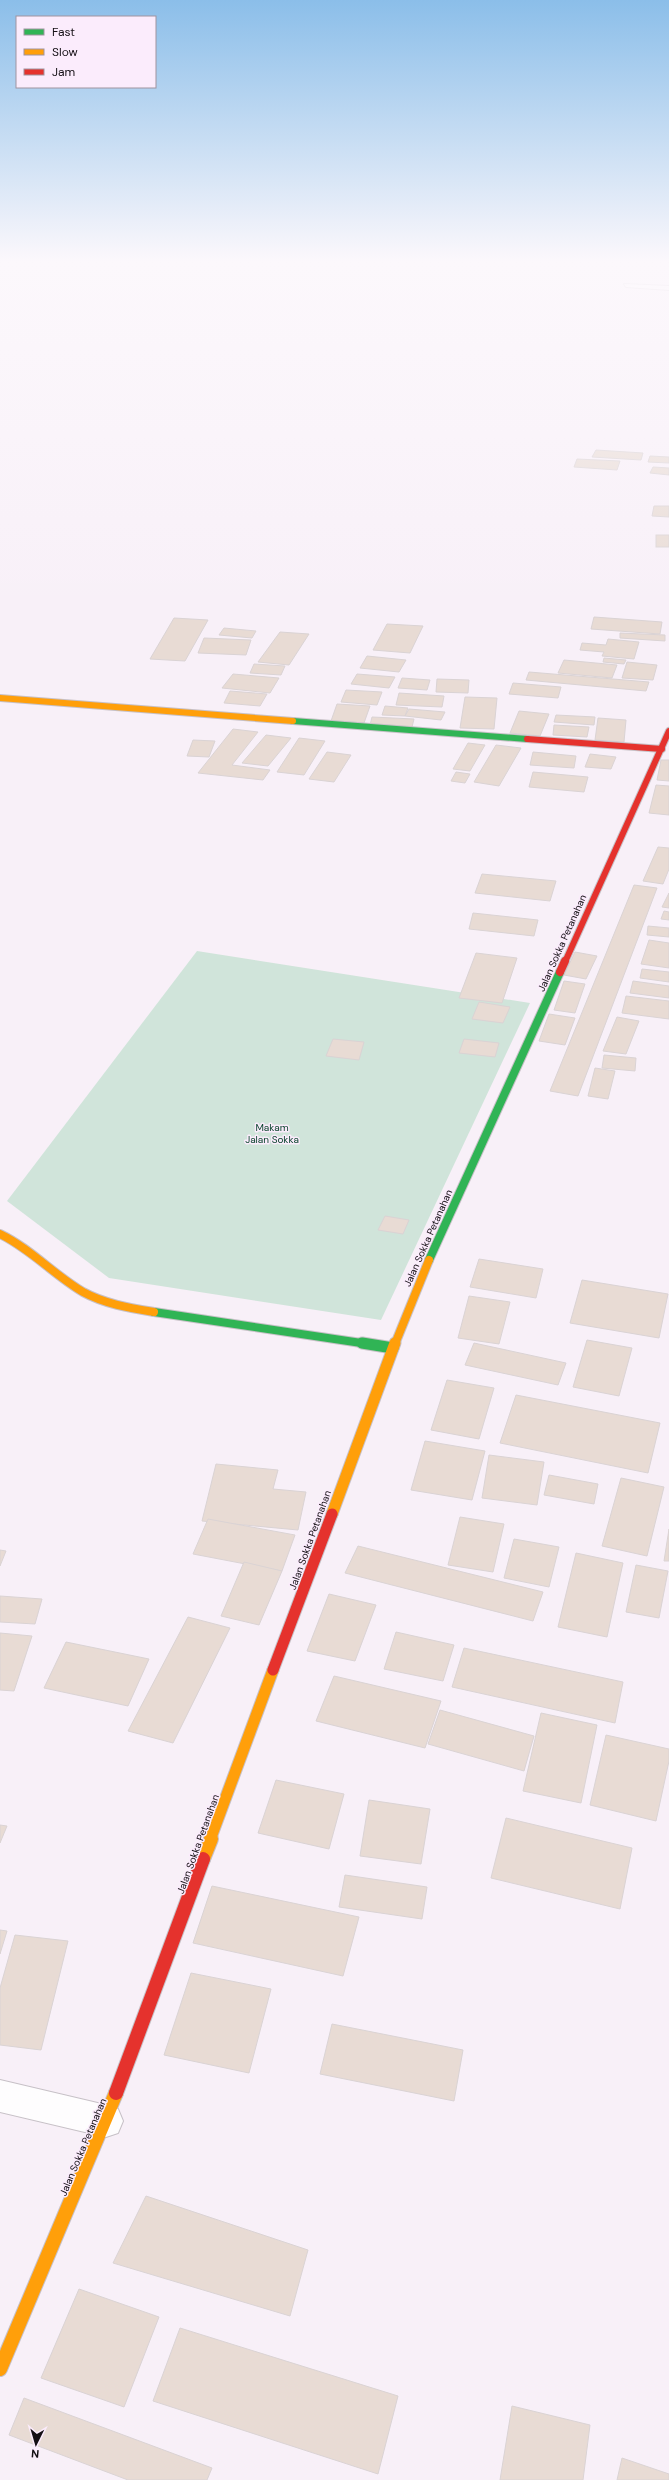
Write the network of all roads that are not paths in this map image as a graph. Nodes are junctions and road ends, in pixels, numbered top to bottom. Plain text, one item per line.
1 (0, 698) edge
2 (669, 731) edge
3 (666, 749) edge
4 (0, 1234) edge
5 (393, 1348) junction
6 (0, 2096) edge
7 (106, 2121) junction
8 (0, 2369) edge

1 - 3 street
2 - 3 street, Jalan Sokka Petanahan
3 - 5 street, Jalan Sokka Petanahan
4 - 5 street
5 - 7 street, Jalan Sokka Petanahan
6 - 7 street
7 - 8 street, Jalan Sokka Petanahan

